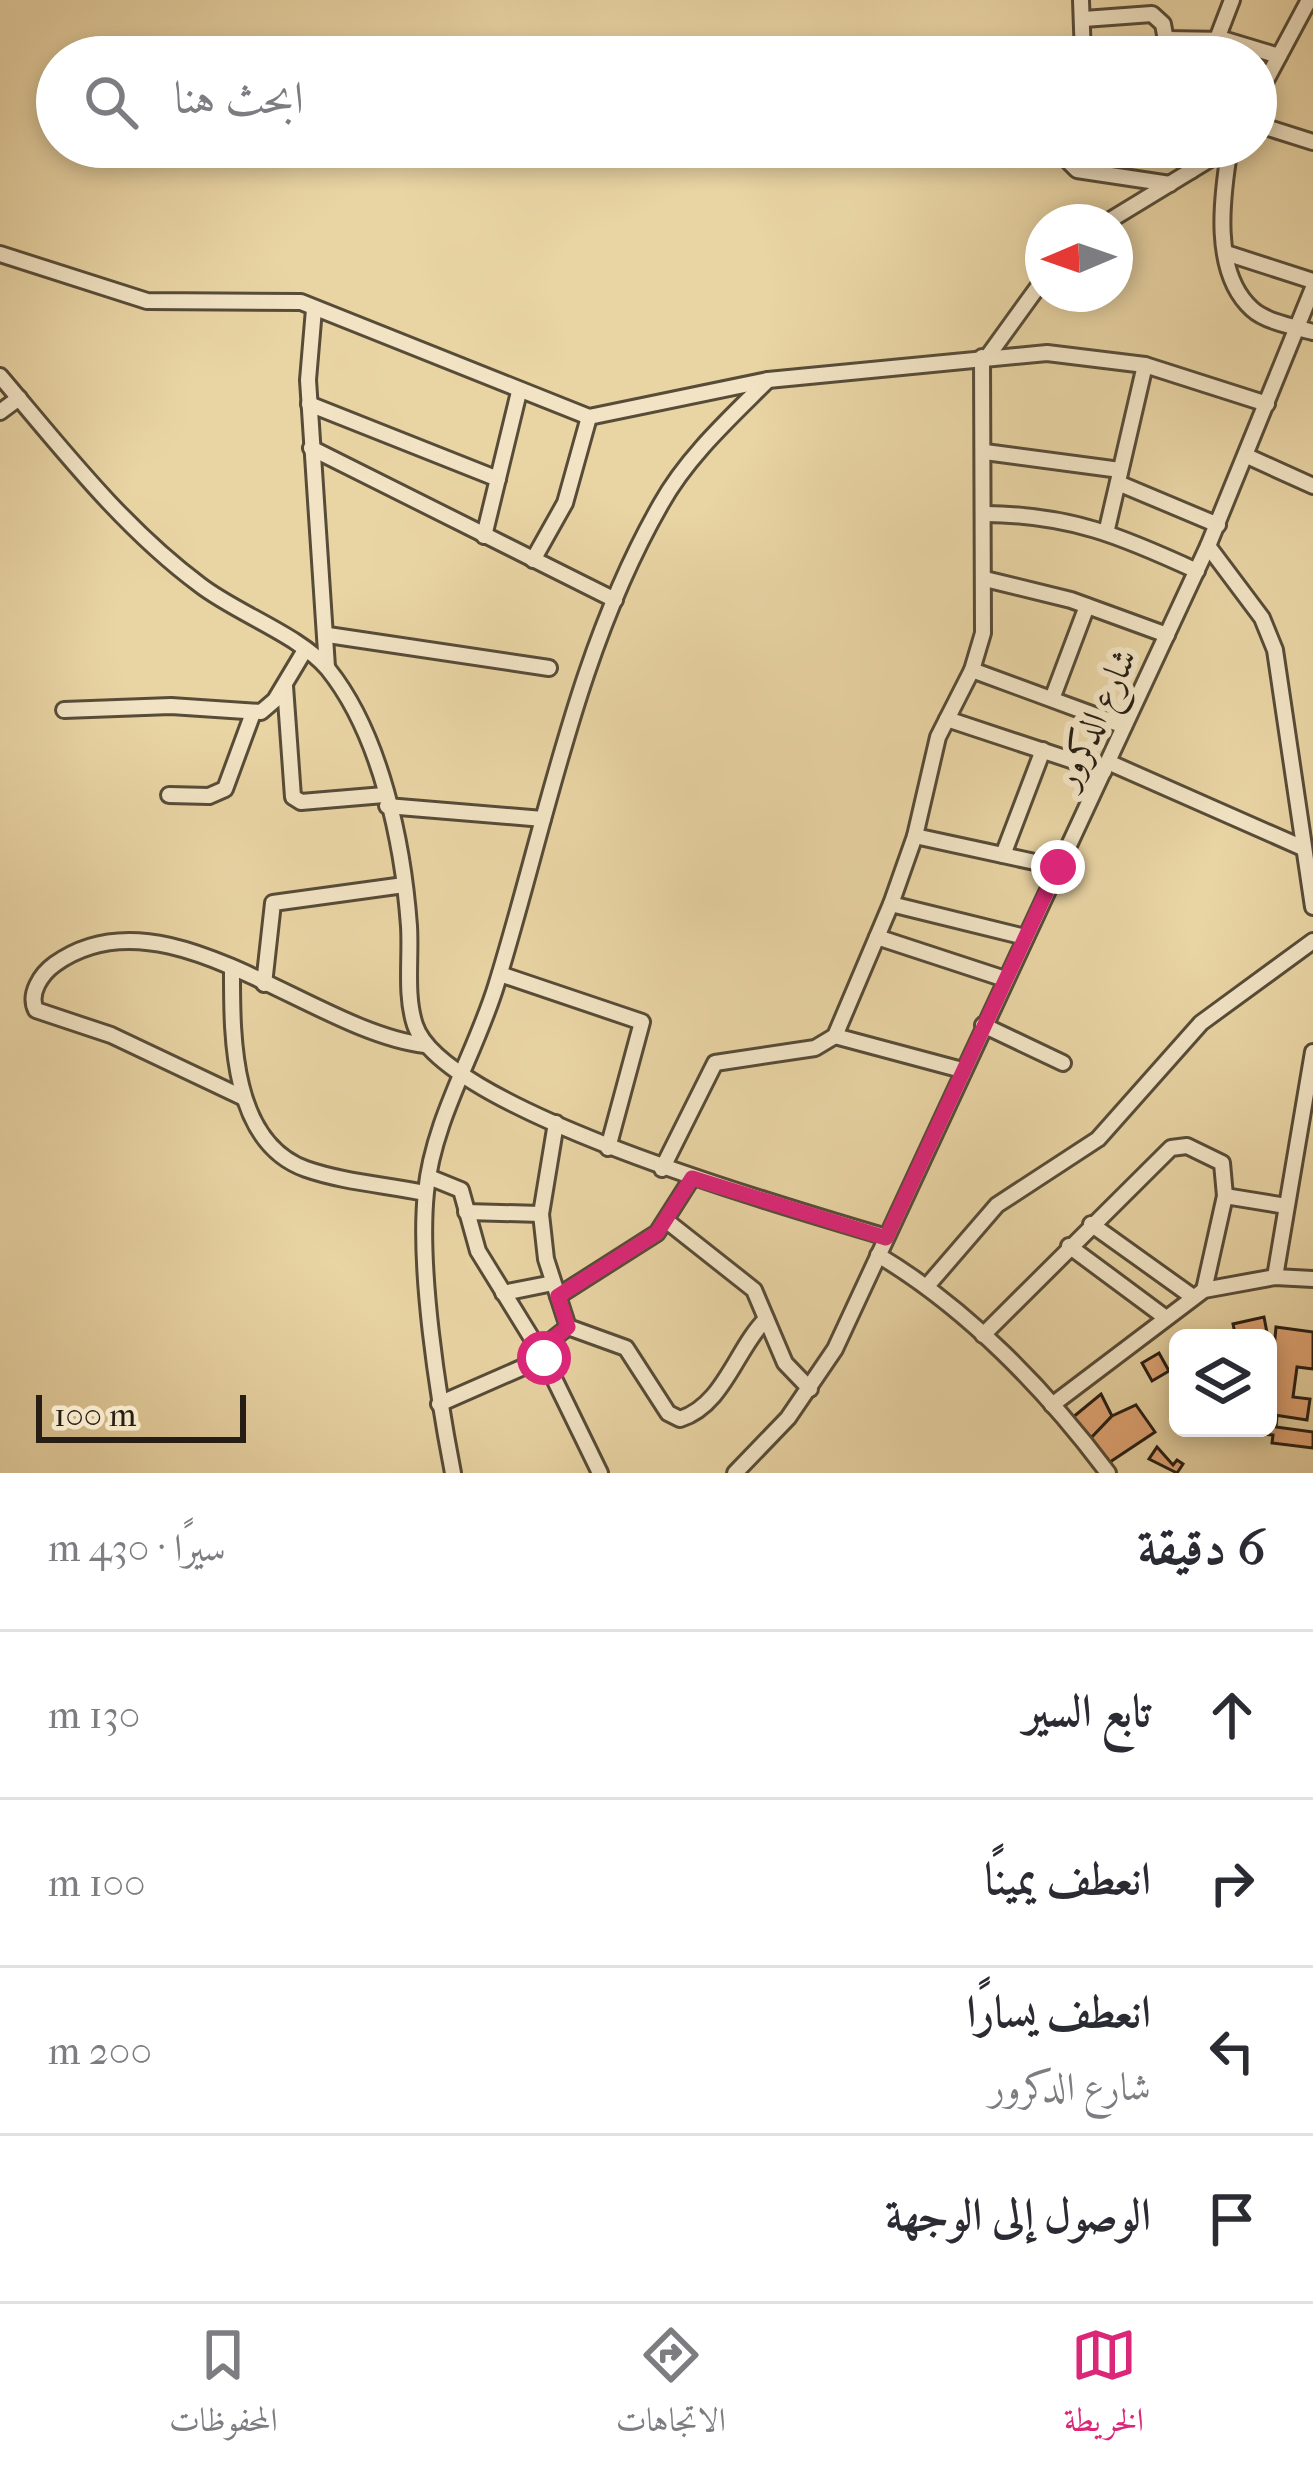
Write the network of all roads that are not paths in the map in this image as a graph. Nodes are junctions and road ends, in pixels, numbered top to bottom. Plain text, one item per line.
1 (1081, 0) edge
2 (1232, 0) edge
3 (1309, 0) edge
4 (1084, 20) junction
5 (1084, 36) edge
6 (1165, 36) edge
7 (1218, 36) edge
8 (1279, 56) joint
9 (1277, 60) edge
10 (1277, 131) edge
11 (1313, 142) edge
12 (1075, 168) edge
13 (1190, 168) edge
14 (1196, 168) edge
15 (1227, 168) edge
16 (1191, 171) junction
17 (1170, 184) junction
18 (1133, 206) edge
19 (1226, 253) junction
20 (0, 254) edge
21 (1313, 288) edge
22 (1025, 304) edge
23 (314, 309) junction
24 (1297, 327) junction
25 (1313, 332) edge
26 (985, 356) junction
27 (1145, 365) junction
28 (0, 376) edge
29 (768, 380) junction
30 (519, 392) junction
31 (19, 398) junction
32 (309, 404) junction
33 (1267, 404) junction
34 (0, 412) edge
35 (590, 417) junction
36 (311, 448) junction
37 (985, 452) junction
38 (1247, 456) junction
39 (1119, 477) junction
40 (498, 479) junction
41 (1313, 486) edge
42 (986, 514) junction
43 (1218, 525) junction
44 (1107, 529) junction
45 (484, 536) junction
46 (1208, 546) junction
47 (533, 560) junction
48 (1197, 571) junction
49 (985, 579) junction
50 (615, 600) junction
51 (1087, 606) junction
52 (328, 635) junction
53 (1167, 635) junction
54 (305, 650) junction
55 (326, 667) junction
56 (549, 668) dead end
57 (972, 670) junction
58 (285, 684) junction
59 (1052, 699) junction
60 (64, 710) dead end
61 (254, 713) junction
62 (947, 719) junction
63 (1124, 726) junction
64 (1043, 750) junction
65 (1106, 766) junction
66 (169, 795) dead end
67 (386, 800) junction
68 (543, 819) junction
69 (915, 836) junction
70 (1303, 848) junction
71 (1004, 855) junction
72 (1058, 867) junction
73 (404, 884) junction
74 (891, 904) junction
75 (1313, 907) edge
76 (878, 937) junction
77 (1025, 937) junction
78 (1313, 941) edge
79 (232, 969) junction
80 (500, 974) junction
81 (1005, 979) junction
82 (264, 984) junction
83 (983, 1025) junction
84 (835, 1036) junction
85 (425, 1046) junction
86 (1313, 1052) edge
87 (1063, 1063) dead end
88 (962, 1070) junction
89 (462, 1074) junction
90 (244, 1098) junction
91 (556, 1123) junction
92 (608, 1148) junction
93 (662, 1169) junction
94 (692, 1178) junction
95 (427, 1185) junction
96 (1225, 1196) junction
97 (1286, 1206) junction
98 (466, 1212) junction
99 (541, 1214) junction
100 (668, 1222) junction
101 (1091, 1224) junction
102 (886, 1238) junction
103 (1069, 1246) junction
104 (878, 1255) junction
105 (1275, 1277) junction
106 (1313, 1279) edge
107 (928, 1285) junction
108 (556, 1290) junction
109 (503, 1293) junction
110 (1199, 1294) junction
111 (1166, 1318) junction
112 (766, 1319) junction
113 (568, 1327) junction
114 (983, 1335) junction
115 (541, 1354) junction
116 (811, 1389) junction
117 (439, 1404) junction
118 (1052, 1405) junction
119 (453, 1473) edge
120 (601, 1473) edge
121 (735, 1473) edge
122 (1108, 1473) edge

1 - 4 street
2 - 7 street
3 - 8 street
4 - 5 street
4 - 6 street
8 - 9 street
10 - 11 street
12 - 17 street
13 - 16 street
14 - 16 street
15 - 19 street
16 - 17 street
17 - 18 street
19 - 21 street
19 - 24 street
20 - 23 street
21 - 24 street, شارع الدكرور
22 - 26 street
23 - 30 street
23 - 32 street
24 - 25 street
24 - 33 street, شارع الدكرور
26 - 27 street
26 - 29 street
26 - 37 street
27 - 33 street
27 - 39 street
28 - 31 street
29 - 35 street
29 - 50 street
30 - 35 street
30 - 40 street
31 - 34 street
31 - 54 street
32 - 36 street
32 - 40 street
33 - 38 street, شارع الدكرور
35 - 47 street
36 - 45 street
36 - 52 street
37 - 39 street
37 - 42 street
38 - 41 street
38 - 43 street, شارع الدكرور
39 - 43 street
39 - 44 street
40 - 45 street
42 - 44 street
42 - 49 street
43 - 46 street, شارع الدكرور
44 - 48 street
45 - 47 street
46 - 48 street, شارع الدكرور
46 - 70 street
47 - 50 street
48 - 53 street, شارع الدكرور
49 - 51 street
49 - 57 street
50 - 68 street
51 - 53 street
51 - 59 street
52 - 55 street
52 - 56 street
53 - 63 street, شارع الدكرور
54 - 55 street
54 - 58 street
55 - 67 street
57 - 59 street
57 - 62 street
58 - 61 street
58 - 67 street
59 - 63 street
60 - 61 street
61 - 66 street
62 - 64 street
62 - 69 street
63 - 65 street, شارع الدكرور
64 - 65 street
64 - 71 street
65 - 70 street
65 - 72 street, شارع الدكرور
67 - 68 street
67 - 73 street
68 - 80 street
69 - 71 street
69 - 74 street
70 - 75 street
71 - 72 street
72 - 77 street, شارع الدكرور
73 - 82 street
73 - 85 street
74 - 76 street
74 - 77 street
76 - 81 street
76 - 84 street
77 - 81 street, شارع الدكرور
78 - 107 street
79 - 82 street
79 - 90 street
79 - 90 street
80 - 89 street
80 - 92 street
81 - 83 street, شارع الدكرور
82 - 85 street
83 - 87 street
83 - 88 street, شارع الدكرور
84 - 88 street
84 - 93 street
85 - 89 street
86 - 97 street
88 - 102 street, شارع الدكرور
89 - 91 street
89 - 95 street
90 - 95 street
91 - 92 street
91 - 99 street
92 - 93 street
93 - 94 street
94 - 100 street
94 - 102 street
95 - 98 street
95 - 117 street
96 - 97 street
96 - 101 street
96 - 110 street
97 - 105 street
98 - 99 street
98 - 109 street
99 - 108 street
100 - 108 street
100 - 112 street
101 - 103 street
101 - 110 street
102 - 104 street, شارع الدكرور
103 - 111 street
103 - 114 street
104 - 107 street
104 - 116 street, شارع الدكرور
105 - 106 street
105 - 110 street
107 - 114 street
108 - 109 street
108 - 113 street
109 - 115 street
110 - 111 street
111 - 118 street
112 - 113 street
112 - 116 street
113 - 115 street
114 - 118 street
115 - 117 street
115 - 120 street
116 - 121 street, شارع الدكرور
117 - 119 street
118 - 122 street

